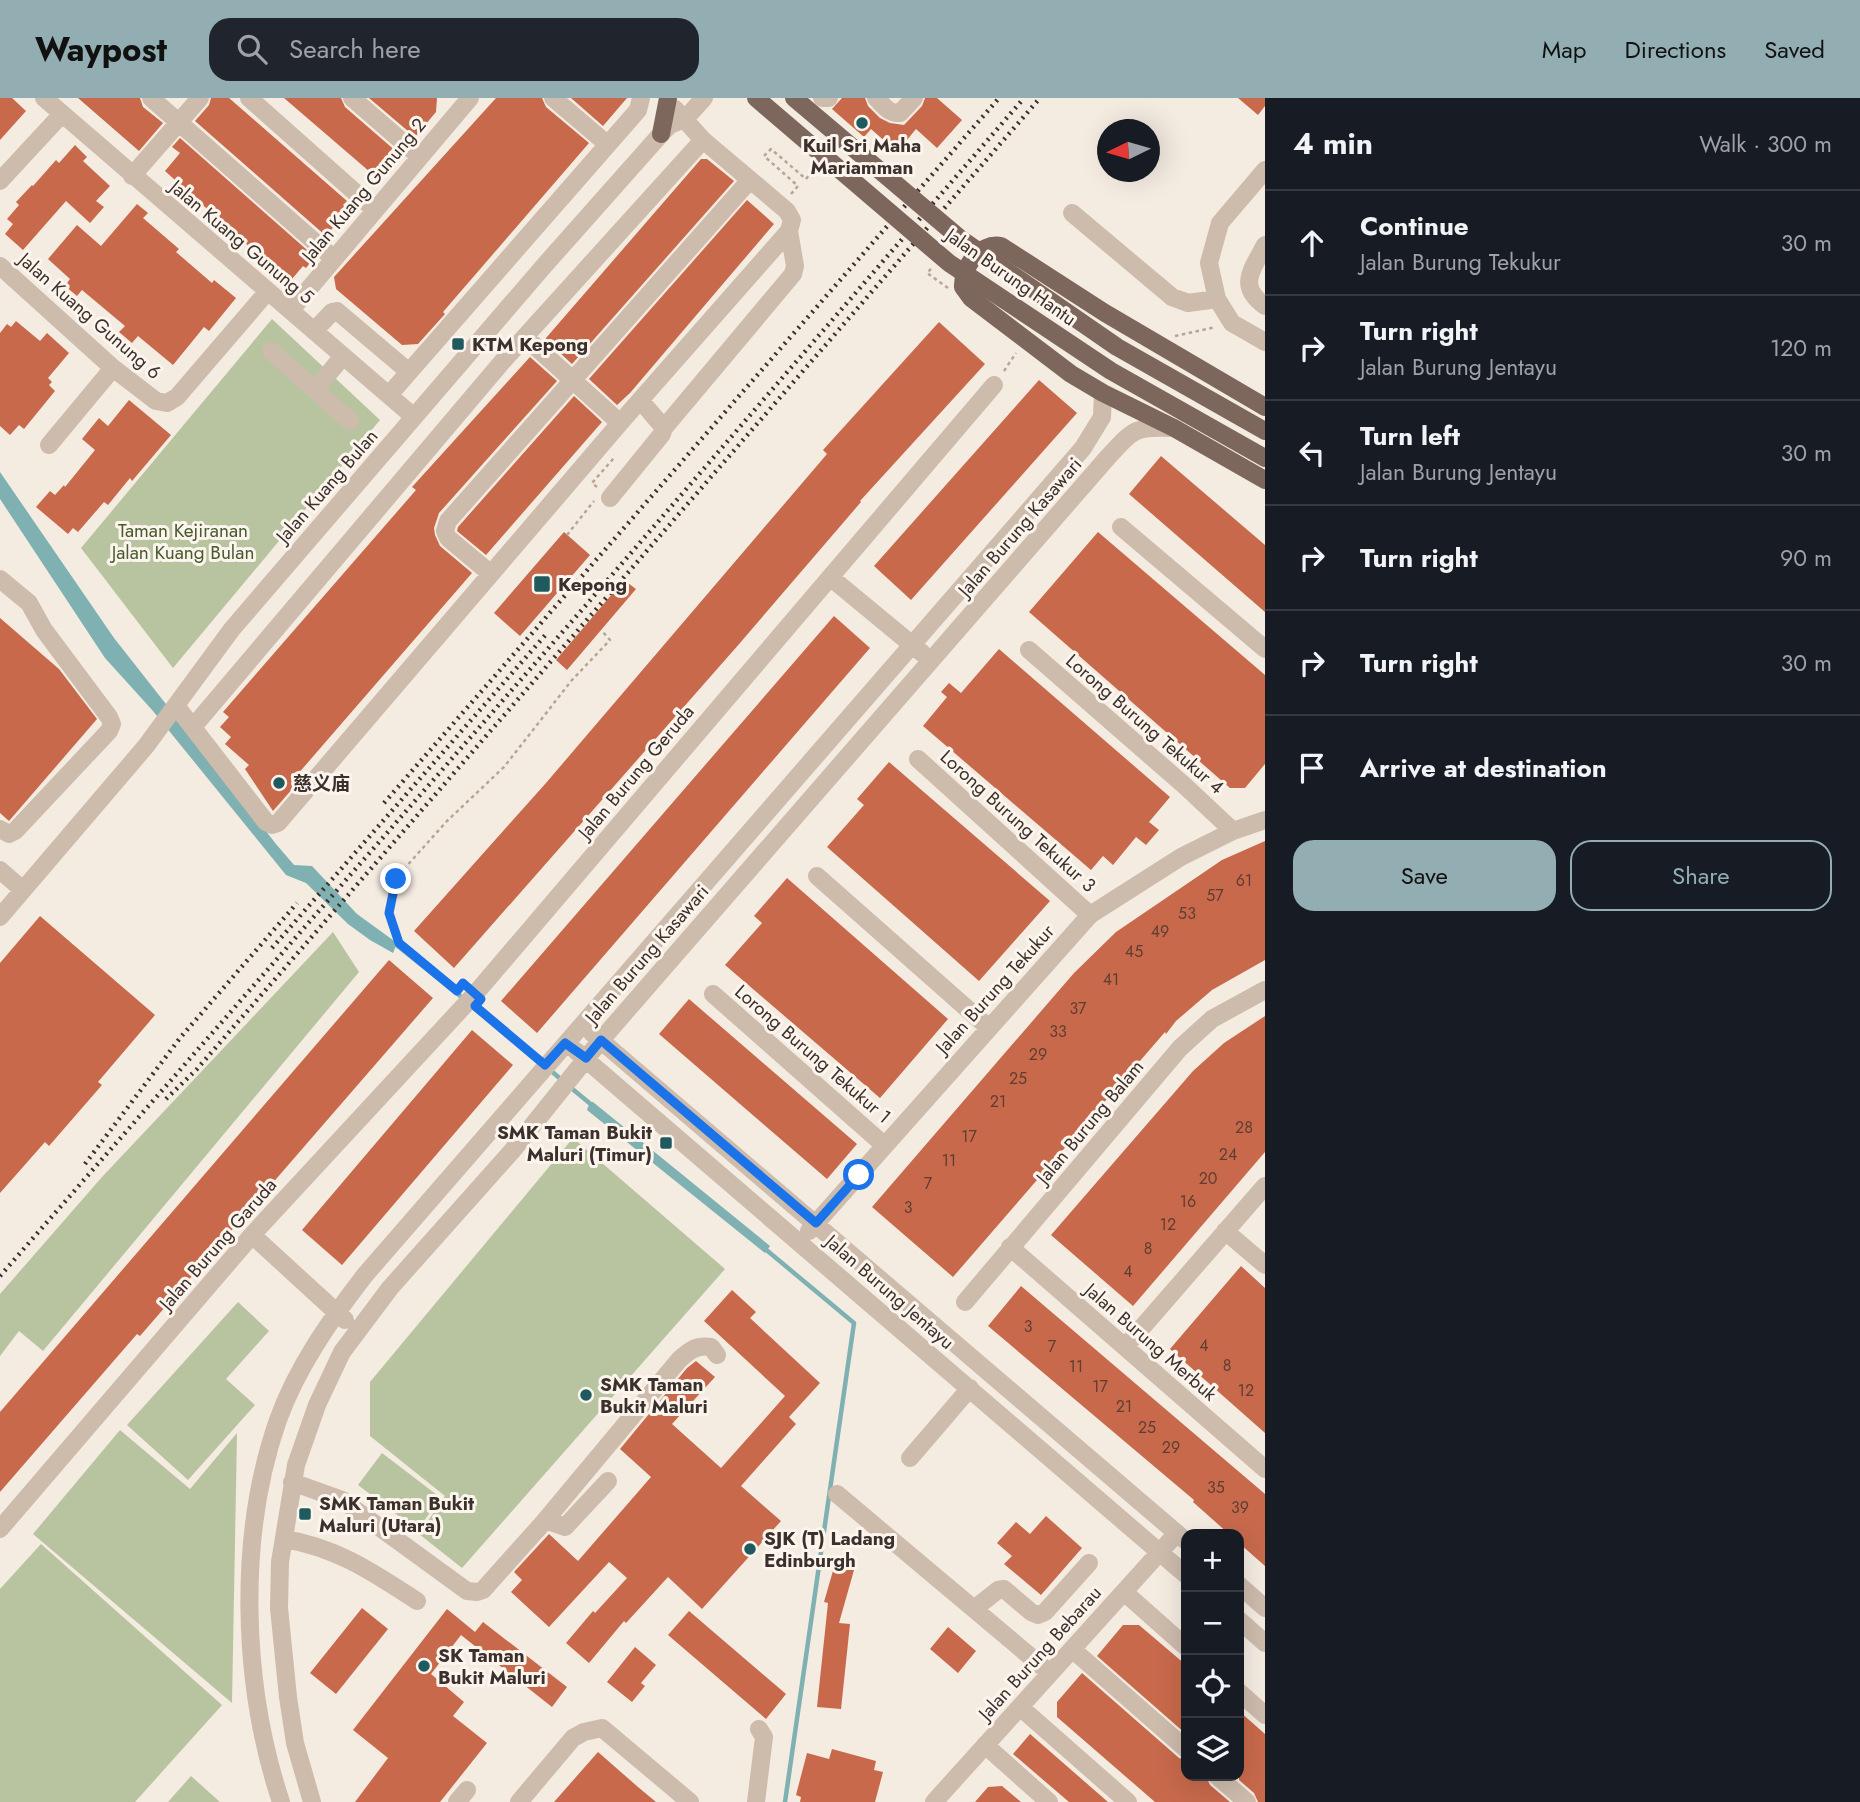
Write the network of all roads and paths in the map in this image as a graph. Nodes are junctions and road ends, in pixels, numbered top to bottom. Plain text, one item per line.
1 (44, 98) edge
2 (151, 98) edge
3 (200, 98) edge
4 (249, 98) edge
5 (352, 98) edge
6 (553, 98) edge
7 (641, 98) edge
8 (756, 98) edge
9 (794, 98) edge
10 (822, 98) edge
11 (830, 98) edge
12 (876, 98) edge
13 (914, 98) edge
14 (465, 100) edge
15 (62, 114) junction
16 (685, 116) edge
17 (179, 122) junction
18 (607, 144) junction
19 (420, 157) junction
20 (818, 164) dead end
21 (1265, 170) edge
22 (132, 176) junction
23 (750, 180) junction
24 (0, 181) edge
25 (798, 187) dead end
26 (375, 210) junction
27 (1072, 213) dead end
28 (789, 231) junction
29 (1265, 245) edge
30 (333, 258) junction
31 (0, 267) edge
32 (945, 281) dead end
33 (268, 291) junction
34 (955, 294) dead end
35 (1217, 299) junction
36 (1265, 306) edge
37 (290, 310) junction
38 (1232, 323) junction
39 (314, 331) junction
40 (525, 337) junction
41 (1172, 337) dead end
42 (1265, 342) edge
43 (271, 351) dead end
44 (1018, 351) dead end
45 (343, 355) junction
46 (113, 368) junction
47 (409, 372) junction
48 (573, 381) junction
49 (994, 385) joint
50 (315, 390) junction
51 (1103, 393) junction
52 (389, 395) junction
53 (640, 400) junction
54 (1265, 407) edge
55 (414, 417) junction
56 (350, 421) dead end
57 (620, 423) junction
58 (664, 428) junction
59 (1174, 428) junction
60 (1265, 431) edge
61 (49, 445) dead end
62 (1265, 458) edge
63 (1265, 480) edge
64 (610, 498) dead end
65 (1121, 527) dead end
66 (491, 574) junction
67 (830, 577) junction
68 (0, 579) edge
69 (601, 631) dead end
70 (913, 645) junction
71 (1265, 649) edge
72 (1029, 650) dead end
73 (931, 660) junction
74 (176, 708) junction
75 (193, 727) junction
76 (918, 759) dead end
77 (1265, 820) edge
78 (0, 829) edge
79 (1233, 831) junction
80 (0, 870) edge
81 (817, 876) dead end
82 (23, 890) junction
83 (1090, 915) junction
84 (0, 917) edge
85 (1265, 990) edge
86 (475, 994) junction
87 (713, 994) dead end
88 (582, 1024) junction
89 (989, 1028) junction
90 (601, 1040) junction
91 (565, 1043) junction
92 (586, 1058) junction
93 (549, 1062) junction
94 (884, 1145) junction
95 (1265, 1186) edge
96 (816, 1223) junction
97 (1225, 1231) junction
98 (252, 1236) junction
99 (800, 1242) junction
100 (1010, 1247) junction
101 (1265, 1265) edge
102 (965, 1302) dead end
103 (337, 1312) junction
104 (357, 1330) junction
105 (1125, 1347) junction
106 (718, 1355) dead end
107 (970, 1388) junction
108 (910, 1458) dead end
109 (1265, 1469) edge
110 (608, 1481) dead end
111 (292, 1482) junction
112 (837, 1494) dead end
113 (543, 1523) junction
114 (0, 1529) edge
115 (1181, 1537) edge
116 (284, 1539) junction
117 (1160, 1551) junction
118 (1089, 1563) dead end
119 (1181, 1570) edge
120 (1244, 1589) edge
121 (1124, 1592) junction
122 (417, 1601) dead end
123 (1265, 1608) edge
124 (974, 1609) junction
125 (1244, 1624) edge
126 (1181, 1643) edge
127 (1265, 1643) edge
128 (1072, 1649) junction
129 (1049, 1673) junction
130 (1244, 1696) edge
131 (1020, 1707) junction
132 (1265, 1715) edge
133 (760, 1729) dead end
134 (985, 1745) junction
135 (1181, 1745) edge
136 (1223, 1781) edge
137 (281, 1802) edge
138 (312, 1802) edge
139 (519, 1802) edge
140 (690, 1802) edge
141 (756, 1802) edge
142 (934, 1802) edge
143 (1049, 1802) edge
144 (1128, 1802) edge
145 (1247, 1802) edge

1 - 15 street, Jalan Kuang Gunung 5
2 - 17 street
3 - 17 street
4 - 26 street
5 - 19 street
6 - 18 street
7 - 18 street
8 - 62 main road, Jalan Burung Hantu, bridge
9 - 60 main road, Jalan Burung Hantu, bridge
10 - 11 street
12 - 13 street
14 - 19 street, Jalan Kuang Gunung 2
15 - 22 street, Jalan Kuang Gunung 5
15 - 24 street
16 - 23 street
16 - 40 street
16 - 55 street, Jalan Kuang Bulan
17 - 22 street
17 - 30 street
18 - 47 street
19 - 26 street, Jalan Kuang Gunung 2
20 - 25 path
21 - 35 street
22 - 33 street, Jalan Kuang Gunung 5
23 - 28 street
23 - 48 street
26 - 30 street, Jalan Kuang Gunung 2
27 - 35 street
28 - 53 street
28 - 58 street
29 - 36 street
30 - 37 street, Jalan Kuang Gunung 2
31 - 46 street, Jalan Kuang Gunung 6
32 - 34 path
33 - 37 street, Jalan Kuang Gunung 5
33 - 46 street, Jalan Kuang Gunung 6
35 - 38 street
37 - 39 street, Jalan Kuang Gunung 5
38 - 41 path
38 - 42 street
39 - 45 street, Jalan Kuang Gunung 5
39 - 47 street
40 - 48 street
40 - 75 street
43 - 50 street
44 - 49 path
45 - 50 street
45 - 52 street, Jalan Kuang Gunung 5
46 - 61 street
47 - 52 street
48 - 57 street
48 - 66 street
49 - 67 street, Jalan Burung Geruda
50 - 56 street
51 - 54 main road
51 - 59 main road
51 - 70 street, Jalan Burung Kasawari
52 - 55 street, Jalan Kuang Gunung 5
53 - 57 street
53 - 58 street
55 - 74 street, Jalan Kuang Bulan
57 - 66 street
58 - 64 street
59 - 63 main road
59 - 73 street, Jalan Burung Kasawari
65 - 71 street
66 - 75 street
67 - 70 street
67 - 86 street, Jalan Burung Geruda
68 - 78 street
69 - 86 path
70 - 73 street
70 - 88 street, Jalan Burung Kasawari
72 - 79 street, Lorong Burung Tekukur 4
73 - 90 street, Jalan Burung Kasawari
74 - 75 street
74 - 82 street, Jalan Kuang Bulan
76 - 83 street, Lorong Burung Tekukur 3
77 - 79 street, Jalan Burung Tekukur
79 - 83 street, Jalan Burung Tekukur
80 - 82 street
81 - 89 street
82 - 84 street, Jalan Kuang Bulan
83 - 89 street, Jalan Burung Tekukur
85 - 100 street, Jalan Burung Balam
86 - 93 path
86 - 98 street, Jalan Burung Garuda
87 - 94 street, Lorong Burung Tekukur 1
88 - 90 street, Jalan Burung Jentayu
88 - 91 street, Jalan Burung Kasawari
89 - 94 street, Jalan Burung Tekukur
90 - 92 street, Jalan Burung Kasawari
90 - 96 street, Jalan Burung Jentayu
91 - 92 street, Jalan Burung Jentayu
91 - 93 street, Jalan Burung Kasawari
92 - 99 street, Jalan Burung Jentayu
92 - 104 street, Jalan Burung Kasawari
93 - 103 street, Jalan Burung Kasawari
94 - 96 street, Jalan Burung Tekukur
95 - 97 street
96 - 99 street, Jalan Burung Tekukur
96 - 115 street, Jalan Burung Jentayu
97 - 101 street
97 - 105 street
98 - 103 street
98 - 114 street, Jalan Burung Garuda
99 - 107 street, Jalan Burung Jentayu
100 - 102 street, Jalan Burung Balam
100 - 105 street, Jalan Burung Merbuk
103 - 104 street
103 - 137 street, Jalan Burung Kasawari
104 - 111 street, Jalan Burung Kasawari
105 - 109 street, Jalan Burung Merbuk
106 - 113 street
107 - 108 street
107 - 117 street, Jalan Burung Jentayu
110 - 113 street
111 - 113 street
111 - 116 street, Jalan Burung Kasawari
112 - 124 street
115 - 117 street, Jalan Burung Bebarau
116 - 122 street
116 - 138 street, Jalan Burung Kasawari
117 - 119 street, Jalan Burung Jentayu
117 - 121 street, Jalan Burung Bebarau
118 - 124 street
120 - 123 street
121 - 126 street
121 - 128 street, Jalan Burung Bebarau
124 - 129 street
125 - 127 street
128 - 129 street, Jalan Burung Bebarau
128 - 135 street
129 - 131 street, Jalan Burung Bebarau
130 - 132 street
131 - 134 street, Jalan Burung Bebarau
131 - 144 street
133 - 141 street
134 - 142 street, Jalan Burung Bebarau
134 - 143 street
136 - 145 street
139 - 140 street

